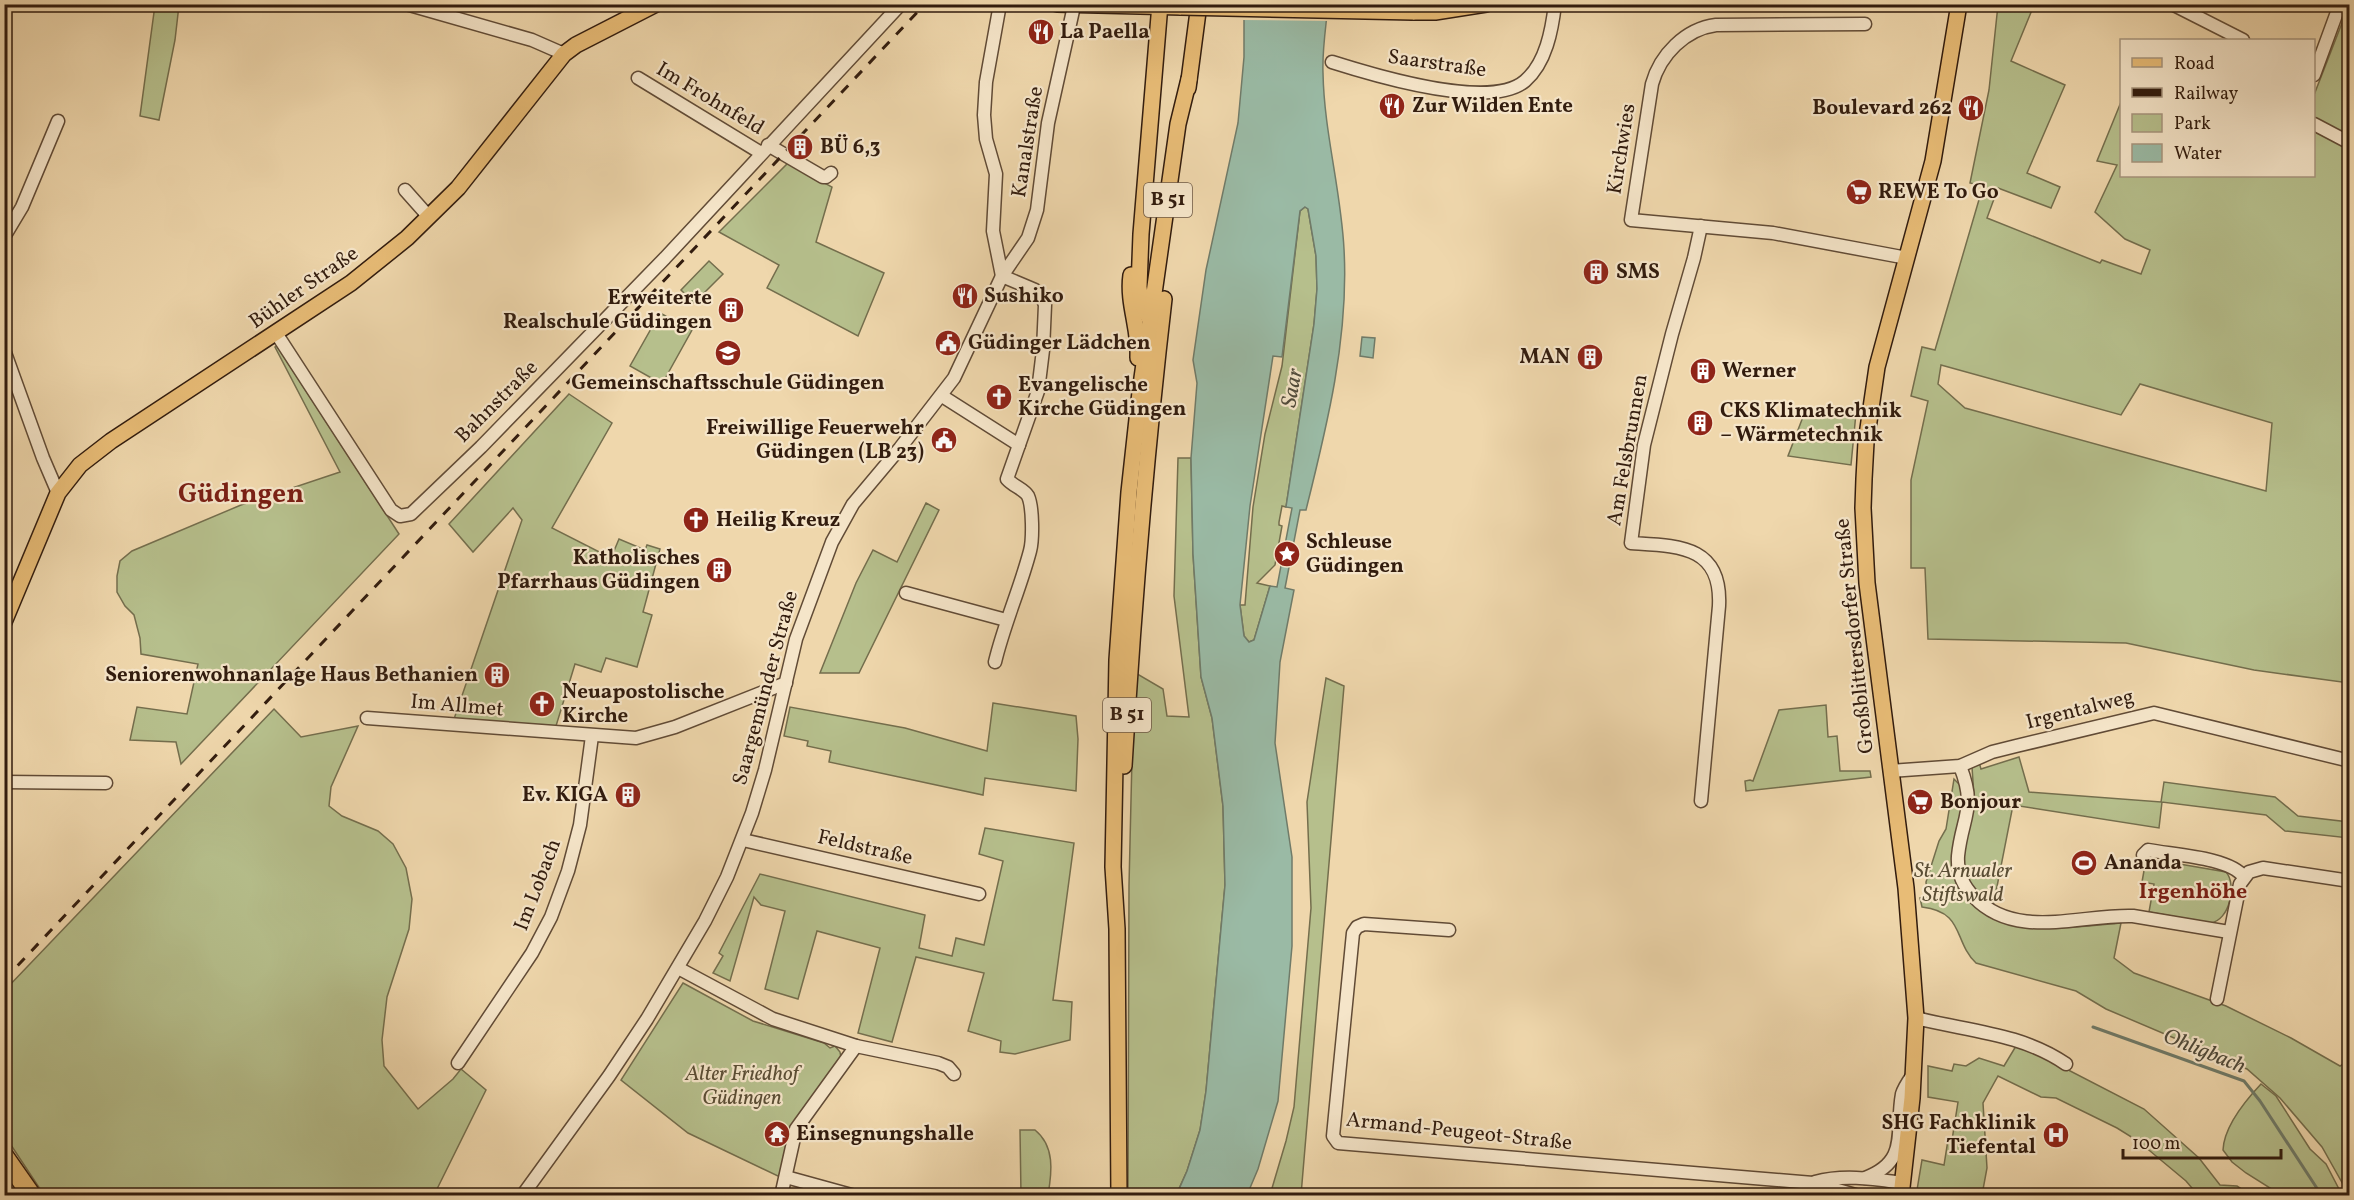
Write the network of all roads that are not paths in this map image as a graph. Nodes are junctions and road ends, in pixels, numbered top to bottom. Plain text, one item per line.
1 (406, 4) edge
2 (656, 4) edge
3 (901, 4) edge
4 (1000, 4) edge
5 (1057, 4) edge
6 (1199, 4) edge
7 (1486, 4) edge
8 (1555, 4) edge
9 (2172, 4) edge
10 (2340, 4) edge
11 (1074, 6) edge
12 (1160, 6) edge
13 (1960, 6) edge
14 (1865, 24) dead end
15 (2241, 39) edge
16 (564, 54) junction
17 (1332, 62) dead end
18 (2315, 70) edge
19 (638, 78) dead end
20 (1189, 79) junction
21 (58, 121) dead end
22 (2315, 125) edge
23 (2349, 143) edge
24 (765, 149) junction
25 (831, 173) dead end
26 (405, 190) dead end
27 (429, 217) junction
28 (1701, 226) junction
29 (1141, 234) junction
30 (4, 237) edge
31 (1907, 258) junction
32 (1002, 276) junction
33 (1151, 322) junction
34 (276, 333) junction
35 (4, 350) edge
36 (1156, 366) junction
37 (10, 382) edge
38 (1140, 392) junction
39 (942, 396) junction
40 (1019, 445) junction
41 (58, 493) junction
42 (906, 592) dead end
43 (1006, 620) junction
44 (4, 622) edge
45 (995, 662) dead end
46 (786, 683) junction
47 (367, 718) dead end
48 (592, 736) junction
49 (2349, 761) edge
50 (1960, 766) junction
51 (1890, 771) junction
52 (4, 783) edge
53 (106, 783) dead end
54 (1701, 801) dead end
55 (743, 840) junction
56 (2143, 855) dead end
57 (2244, 877) junction
58 (2349, 881) edge
59 (980, 894) dead end
60 (1117, 929) junction
61 (1449, 930) dead end
62 (2229, 932) junction
63 (678, 968) junction
64 (2217, 999) dead end
65 (1916, 1018) junction
66 (856, 1046) junction
67 (458, 1063) dead end
68 (2066, 1064) dead end
69 (1914, 1072) junction
70 (954, 1074) dead end
71 (4, 1156) edge
72 (786, 1177) junction
73 (1865, 1178) junction
74 (1813, 1183) junction
75 (1902, 1189) edge
76 (32, 1196) edge
77 (522, 1196) edge
78 (781, 1196) edge
79 (855, 1196) edge
80 (1119, 1196) edge
81 (1859, 1196) edge

1 - 16 street
2 - 16 main road, Bühler Straße
3 - 24 street, Bahnstraße
4 - 32 street
5 - 11 main road
6 - 20 main road, B 51
7 - 12 main road, bridge
8 - 17 street, Saarstraße
9 - 15 street
10 - 18 street
11 - 12 main road
11 - 32 street, Kanalstraße
12 - 29 main road
13 - 31 main road, Großblittersdorfer Straße
14 - 28 street, Kirchwies
16 - 27 main road, Bühler Straße
19 - 24 street, Im Frohnfeld
20 - 33 main road, B 51
20 - 36 main road, B 51
21 - 30 street
22 - 23 street
24 - 25 street
24 - 34 street, Bahnstraße
26 - 27 street
27 - 34 main road, Bühler Straße
28 - 31 street, Kirchwies
28 - 54 street, Am Felsbrunnen
29 - 33 main road
29 - 38 main road
31 - 51 main road, Großblittersdorfer Straße
32 - 39 street, Saargemünder Straße
32 - 40 street
33 - 36 main road
33 - 38 main road, B 51
34 - 41 main road, Bühler Straße
35 - 37 street
36 - 60 main road, B 51
37 - 41 street
38 - 60 main road, B 51
39 - 40 street
39 - 46 street, Saargemünder Straße
40 - 43 street
41 - 44 main road, Bühler Straße
42 - 43 street
43 - 45 street
46 - 48 street, Im Allmet
46 - 55 street, Saargemünder Straße
47 - 48 street, Im Allmet
48 - 67 street, Im Lobach
49 - 50 street, Irgentalweg
50 - 51 street, Irgentalweg
50 - 62 street
51 - 65 main road, Großblittersdorfer Straße
52 - 53 street
55 - 59 street, Feldstraße
55 - 63 street, Saargemünder Straße
56 - 57 street
57 - 58 street
57 - 62 street
60 - 80 main road, B 51
61 - 74 street, Armand-Peugeot-Straße
62 - 64 street
63 - 66 street
63 - 77 street, Saargemünder Straße
65 - 68 street
65 - 69 main road, Großblittersdorfer Straße
66 - 70 street
66 - 72 street
69 - 73 street
69 - 75 main road, Großblittersdorfer Straße
71 - 76 highway
72 - 78 street
72 - 79 street
73 - 74 street, Armand-Peugeot-Straße
73 - 75 street, Armand-Peugeot-Straße
74 - 81 street, Armand-Peugeot-Straße

